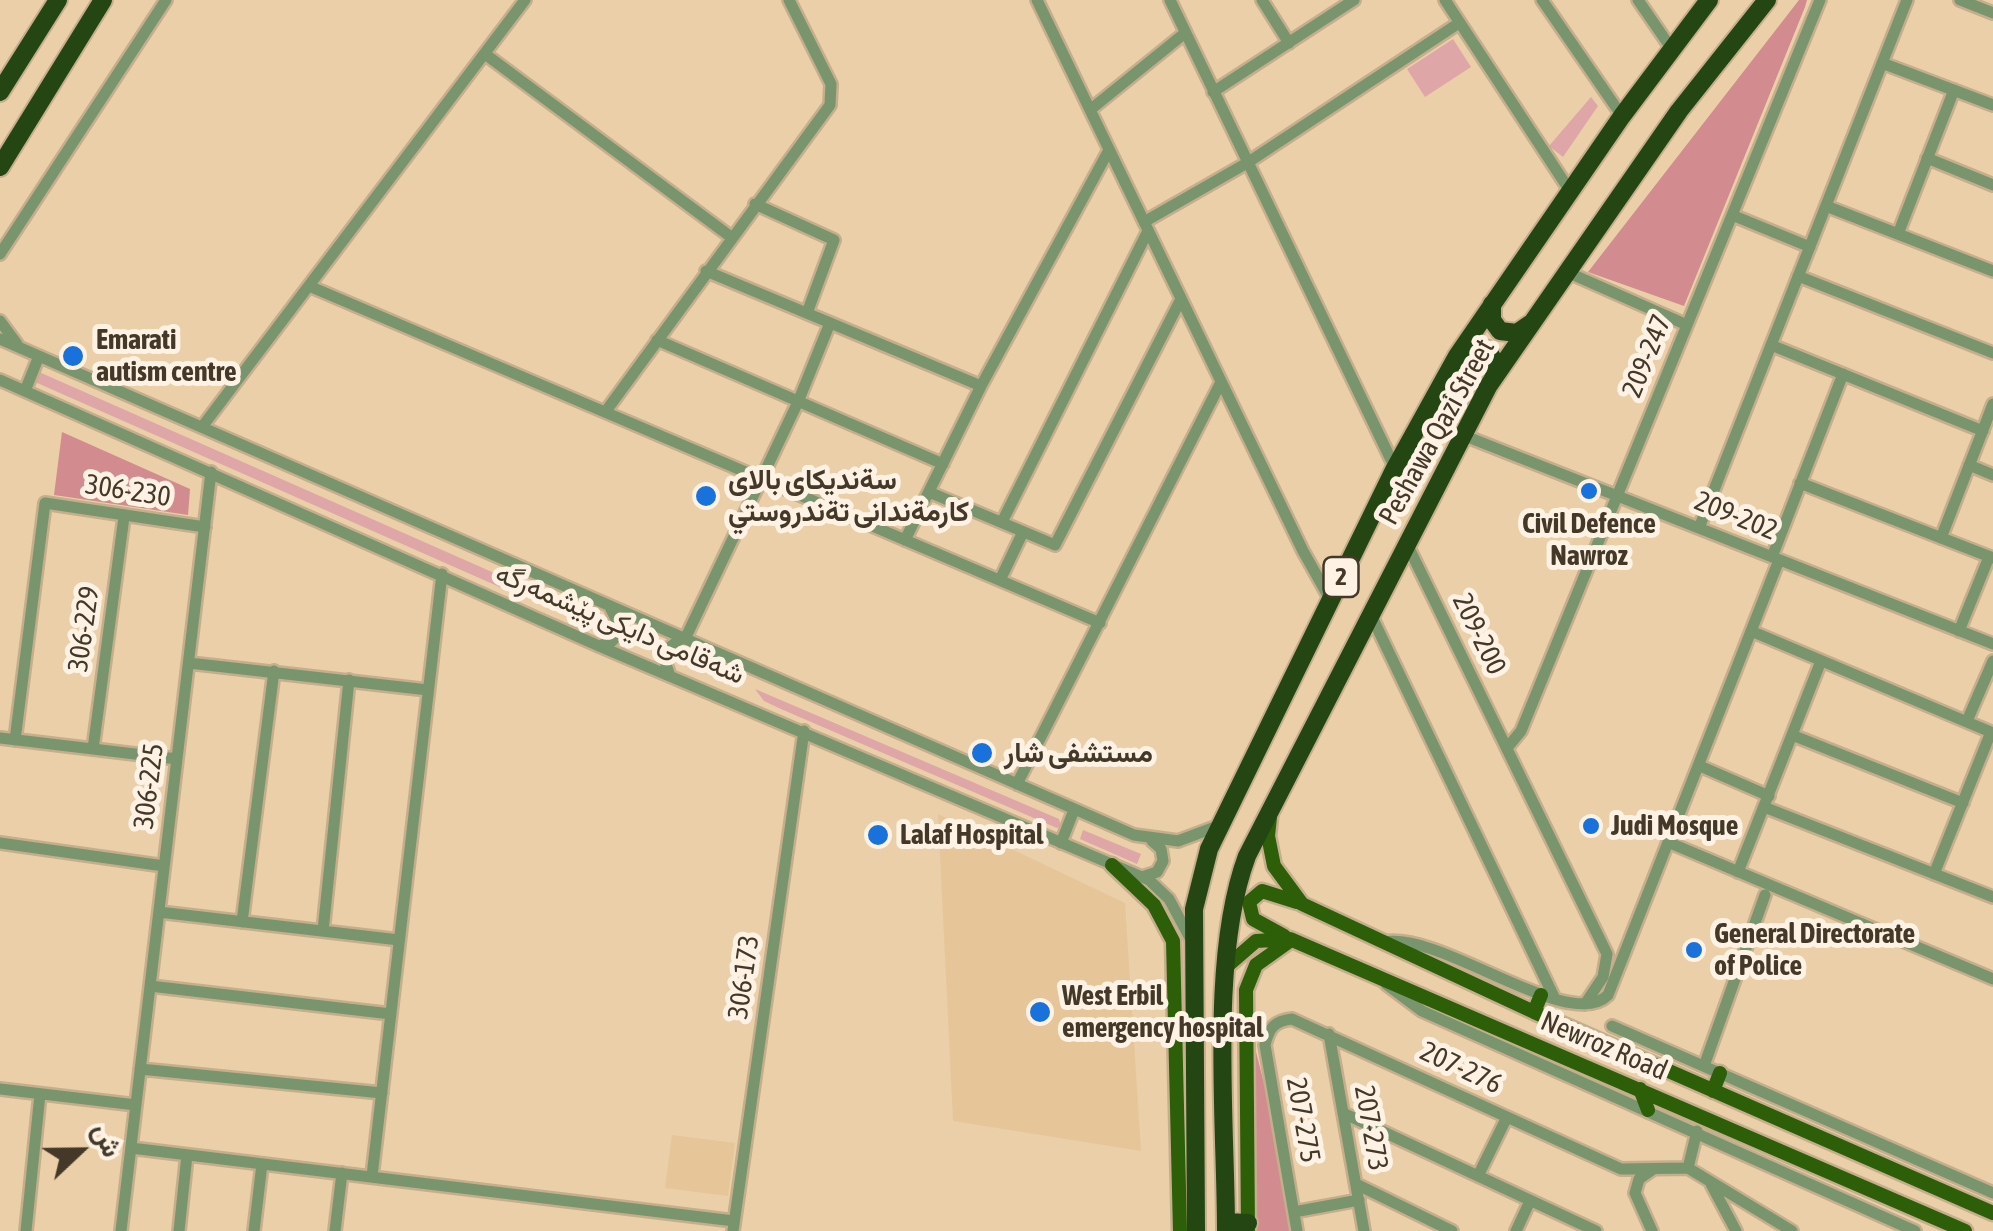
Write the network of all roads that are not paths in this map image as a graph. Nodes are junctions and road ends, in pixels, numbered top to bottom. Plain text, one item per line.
1 (58, 0) edge
2 (103, 0) edge
3 (166, 0) edge
4 (525, 0) edge
5 (789, 0) edge
6 (1037, 0) edge
7 (1170, 0) edge
8 (1262, 0) edge
9 (1354, 0) edge
10 (1445, 0) edge
11 (1542, 0) edge
12 (1638, 0) edge
13 (1710, 0) edge
14 (1766, 0) edge
15 (1820, 0) edge
16 (1907, 0) edge
17 (1960, 0) edge
18 (1993, 13) edge
19 (1460, 23) junction
20 (1185, 33) junction
21 (1289, 43) junction
22 (1671, 48) junction
23 (485, 54) junction
24 (1882, 62) junction
25 (1954, 90) junction
26 (0, 92) edge
27 (1213, 92) junction
28 (1993, 105) edge
29 (1090, 110) junction
30 (1622, 116) junction
31 (1109, 150) junction
32 (1928, 158) junction
33 (1248, 163) junction
34 (0, 167) edge
35 (1993, 185) edge
36 (1570, 192) junction
37 (755, 204) junction
38 (1826, 206) junction
39 (1732, 215) junction
40 (1146, 227) junction
41 (1898, 234) junction
42 (731, 237) junction
43 (1810, 246) junction
44 (0, 254) edge
45 (706, 271) junction
46 (1993, 271) edge
47 (1566, 272) junction
48 (1798, 276) junction
49 (309, 286) junction
50 (1181, 298) junction
51 (1495, 298) junction
52 (808, 313) junction
53 (0, 321) edge
54 (1532, 322) junction
55 (830, 323) junction
56 (1687, 325) junction
57 (0, 339) edge
58 (657, 340) junction
59 (1771, 346) junction
60 (20, 348) junction
61 (1993, 353) edge
62 (39, 356) junction
63 (1458, 356) junction
64 (1843, 374) junction
65 (1493, 378) junction
66 (0, 380) edge
67 (1220, 382) junction
68 (982, 386) junction
69 (25, 390) junction
70 (798, 402) junction
71 (1993, 404) edge
72 (606, 411) junction
73 (202, 427) junction
74 (1982, 431) junction
75 (1460, 434) junction
76 (943, 464) junction
77 (1969, 465) junction
78 (1395, 468) junction
79 (211, 472) junction
80 (1993, 475) edge
81 (762, 478) junction
82 (1800, 483) junction
83 (929, 492) junction
84 (1617, 496) junction
85 (124, 516) junction
86 (1002, 522) junction
87 (204, 527) junction
88 (1699, 528) junction
89 (1023, 532) junction
90 (1941, 538) junction
91 (905, 540) junction
92 (1406, 542) junction
93 (1775, 558) junction
94 (1991, 558) edge
95 (442, 574) junction
96 (1000, 580) junction
97 (1330, 599) junction
98 (610, 607) junction
99 (1369, 612) junction
100 (1100, 622) junction
101 (1751, 631) junction
102 (1959, 631) junction
103 (683, 639) junction
104 (1993, 644) edge
105 (599, 646) junction
106 (1821, 660) junction
107 (1993, 661) edge
108 (188, 663) junction
109 (274, 670) junction
110 (670, 676) junction
111 (349, 680) junction
112 (428, 690) junction
113 (1967, 721) junction
114 (804, 730) junction
115 (1992, 732) edge
116 (1792, 735) junction
117 (0, 738) edge
118 (16, 740) junction
119 (1507, 748) junction
120 (93, 749) junction
121 (177, 759) junction
122 (1700, 766) junction
123 (1017, 784) junction
124 (1766, 802) junction
125 (1963, 802) junction
126 (1273, 805) junction
127 (1074, 810) junction
128 (1221, 823) junction
129 (1152, 841) junction
130 (0, 843) edge
131 (1061, 843) junction
132 (1670, 844) junction
133 (1112, 865) junction
134 (164, 866) junction
135 (1738, 872) junction
136 (1934, 874) junction
137 (1142, 877) junction
138 (1765, 895) dead end
139 (1993, 896) edge
140 (1302, 904) junction
141 (159, 912) junction
142 (242, 922) junction
143 (323, 931) junction
144 (400, 940) junction
145 (1291, 940) junction
146 (1381, 943) junction
147 (1193, 944) junction
148 (1226, 968) junction
149 (1376, 974) junction
150 (1993, 979) edge
151 (1185, 980) junction
152 (150, 986) junction
153 (1548, 997) junction
154 (1584, 1004) junction
155 (1534, 1012) junction
156 (391, 1014) junction
157 (1278, 1021) joint
158 (1612, 1026) dead end
159 (1329, 1034) junction
160 (1704, 1066) junction
161 (140, 1069) junction
162 (1720, 1074) junction
163 (1640, 1088) junction
164 (0, 1089) edge
165 (1713, 1092) junction
166 (382, 1093) junction
167 (40, 1094) junction
168 (136, 1105) junction
169 (1648, 1110) junction
170 (1344, 1113) junction
171 (1507, 1117) junction
172 (1697, 1131) junction
173 (131, 1148) junction
174 (187, 1155) junction
175 (262, 1164) junction
176 (1656, 1168) junction
177 (1688, 1168) junction
178 (342, 1173) junction
179 (372, 1176) junction
180 (1478, 1176) junction
181 (1356, 1184) junction
182 (1712, 1184) junction
183 (1992, 1191) edge
184 (1359, 1200) junction
185 (1530, 1200) junction
186 (1294, 1212) junction
187 (1993, 1213) edge
188 (1424, 1217) junction
189 (734, 1226) edge
190 (1226, 1227) edge
191 (1248, 1227) edge
192 (26, 1231) edge
193 (121, 1231) edge
194 (179, 1231) edge
195 (254, 1231) edge
196 (335, 1231) edge
197 (1180, 1231) edge
198 (1196, 1231) edge
199 (1297, 1231) edge
200 (1364, 1231) edge
201 (1426, 1231) edge
202 (1452, 1231) edge
203 (1516, 1231) edge
204 (1596, 1231) edge
205 (1652, 1231) edge
206 (1736, 1231) edge
207 (1792, 1231) edge
208 (1915, 1231) edge
209 (1966, 1231) edge

1 - 26 highway
2 - 34 highway
3 - 44 street
4 - 23 street
5 - 37 street
6 - 29 street
7 - 20 street
8 - 21 street
9 - 21 street
10 - 19 street
11 - 30 street
12 - 22 street
13 - 22 highway, Peshawa Qazi Street / 2
14 - 47 highway, Peshawa Qazi Street / 2
15 - 39 street, 209-247
16 - 24 street
17 - 18 street
19 - 33 street
19 - 36 street
20 - 27 street
20 - 29 street
21 - 27 street
22 - 30 highway, Peshawa Qazi Street / 2
23 - 42 street
23 - 49 street
24 - 25 street
24 - 38 street
25 - 28 street
25 - 32 street
27 - 33 street
29 - 31 street
30 - 36 highway, Peshawa Qazi Street / 2
31 - 40 street
31 - 68 street
32 - 35 street
32 - 41 street
33 - 40 street
33 - 78 street
36 - 51 highway, Peshawa Qazi Street / 2
37 - 42 street
37 - 52 street
38 - 41 street
38 - 43 street
39 - 43 street
39 - 56 street, 209-247
40 - 50 street
40 - 86 street
41 - 46 street
42 - 45 street
43 - 48 street
45 - 52 street
45 - 58 street
47 - 54 highway, Peshawa Qazi Street / 2
47 - 56 street
48 - 59 street
48 - 61 street
49 - 72 street
49 - 73 street
50 - 67 street
50 - 89 street
51 - 54 highway
51 - 63 highway, Peshawa Qazi Street / 2
52 - 55 street
53 - 60 street
54 - 65 highway, Peshawa Qazi Street / 2
55 - 68 street
55 - 70 street
56 - 84 street, 209-247
57 - 60 street, شەقامی دایکی پێشمەرگە
58 - 70 street
58 - 72 street
59 - 64 street
59 - 88 street
60 - 62 street, شەقامی دایکی پێشمەرگە
62 - 69 street
62 - 73 street, شەقامی دایکی پێشمەرگە
63 - 65 highway
63 - 78 highway, Peshawa Qazi Street / 2
64 - 74 street
64 - 82 street
65 - 75 highway, Peshawa Qazi Street / 2
66 - 69 street, شەقامی دایکی پێشمەرگە
67 - 97 street
67 - 100 street
68 - 76 street
69 - 79 street, شەقامی دایکی پێشمەرگە
70 - 76 street
70 - 81 street
71 - 74 street
72 - 81 street
73 - 98 street, شەقامی دایکی پێشمەرگە
74 - 77 street
75 - 84 street, 209-202
75 - 92 highway, Peshawa Qazi Street / 2
76 - 83 street
77 - 80 street
77 - 90 street
78 - 97 highway, Peshawa Qazi Street / 2
79 - 87 street, 306-225
79 - 95 street, شەقامی دایکی پێشمەرگە
81 - 91 street
81 - 103 street
82 - 90 street
82 - 93 street
83 - 86 street
83 - 91 street
84 - 88 street, 209-202
84 - 119 street, 209-247
85 - 87 street, 306-230
85 - 118 street, 306-230
85 - 120 street, 306-229
86 - 89 street
87 - 108 street, 306-225
88 - 93 street, 209-202
89 - 96 street
90 - 94 street
91 - 96 street
92 - 99 highway, Peshawa Qazi Street / 2
92 - 119 street, 209-200
93 - 101 street
93 - 102 street, 209-202
94 - 102 street
95 - 105 street, شەقامی دایکی پێشمەرگە
95 - 112 street
96 - 100 street
97 - 128 highway, Peshawa Qazi Street / 2
98 - 103 street, شەقامی دایکی پێشمەرگە
98 - 105 street
99 - 126 highway, Peshawa Qazi Street / 2
99 - 153 street
100 - 123 street
101 - 106 street
101 - 122 street
102 - 104 street, 209-202
103 - 110 street
103 - 123 street, شەقامی دایکی پێشمەرگە
105 - 110 street, شەقامی دایکی پێشمەرگە
106 - 113 street
106 - 116 street
107 - 113 street
108 - 109 street
108 - 121 street, 306-225
109 - 111 street
109 - 142 street
110 - 114 street, شەقامی دایکی پێشمەرگە
111 - 112 street
111 - 143 street
112 - 144 street
113 - 115 street
114 - 131 street, شەقامی دایکی پێشمەرگە
114 - 189 street, 306-173
115 - 125 street
116 - 124 street
116 - 125 street
117 - 118 street
118 - 120 street
119 - 154 street, 209-200
120 - 121 street
121 - 134 street, 306-225
122 - 124 street
122 - 132 street
123 - 127 street, شەقامی دایکی پێشمەرگە
124 - 135 street
124 - 136 street
125 - 136 street
126 - 140 main road
126 - 148 highway, Peshawa Qazi Street / 2
127 - 129 street, شەقامی دایکی پێشمەرگە
127 - 131 street
128 - 129 street
128 - 147 highway, Peshawa Qazi Street / 2
129 - 137 street
130 - 134 street
131 - 133 street, شەقامی دایکی پێشمەرگە
132 - 135 street
132 - 154 street
133 - 137 street, شەقامی دایکی پێشمەرگە
133 - 151 main road
134 - 141 street, 306-225
135 - 150 street
136 - 139 street
137 - 147 street, شەقامی دایکی پێشمەرگە
138 - 160 street
140 - 145 main road, Newroz Road
140 - 146 main road, Newroz Road
141 - 142 street
141 - 152 street, 306-225
142 - 143 street
143 - 144 street
144 - 156 street
145 - 148 main road
145 - 149 main road, Newroz Road
145 - 191 main road
146 - 153 street
146 - 155 main road, Newroz Road
147 - 151 highway, Peshawa Qazi Street / 2
148 - 190 highway, Peshawa Qazi Street / 2
149 - 163 main road, Newroz Road
149 - 169 street
151 - 197 main road
151 - 198 highway, Peshawa Qazi Street / 2
152 - 156 street
152 - 161 street, 306-225
153 - 154 street
153 - 155 main road
155 - 165 main road, Newroz Road
156 - 166 street
157 - 159 street, 207-276
157 - 186 street, 207-275
158 - 160 street
159 - 170 street, 207-273
159 - 171 street, 207-276
160 - 162 street
161 - 166 street
161 - 168 street, 306-225
162 - 165 main road
162 - 183 street
163 - 169 main road
163 - 209 main road, Newroz Road
164 - 167 street
165 - 187 main road, Newroz Road
166 - 179 street
167 - 168 street
167 - 192 street
168 - 173 street, 306-225
169 - 172 street
170 - 180 street
170 - 181 street, 207-273
171 - 176 street, 207-276
171 - 180 street
172 - 177 street
172 - 208 street
173 - 174 street
173 - 193 street, 306-225
174 - 175 street
174 - 194 street
175 - 178 street
175 - 195 street
176 - 177 street
176 - 205 street
177 - 182 street
178 - 179 street
178 - 196 street
179 - 189 street
180 - 185 street
181 - 184 street, 207-273
181 - 188 street
182 - 206 street
182 - 207 street
184 - 186 street
184 - 200 street, 207-273
185 - 203 street
185 - 204 street
186 - 199 street, 207-275
188 - 201 street
188 - 202 street
190 - 191 highway

